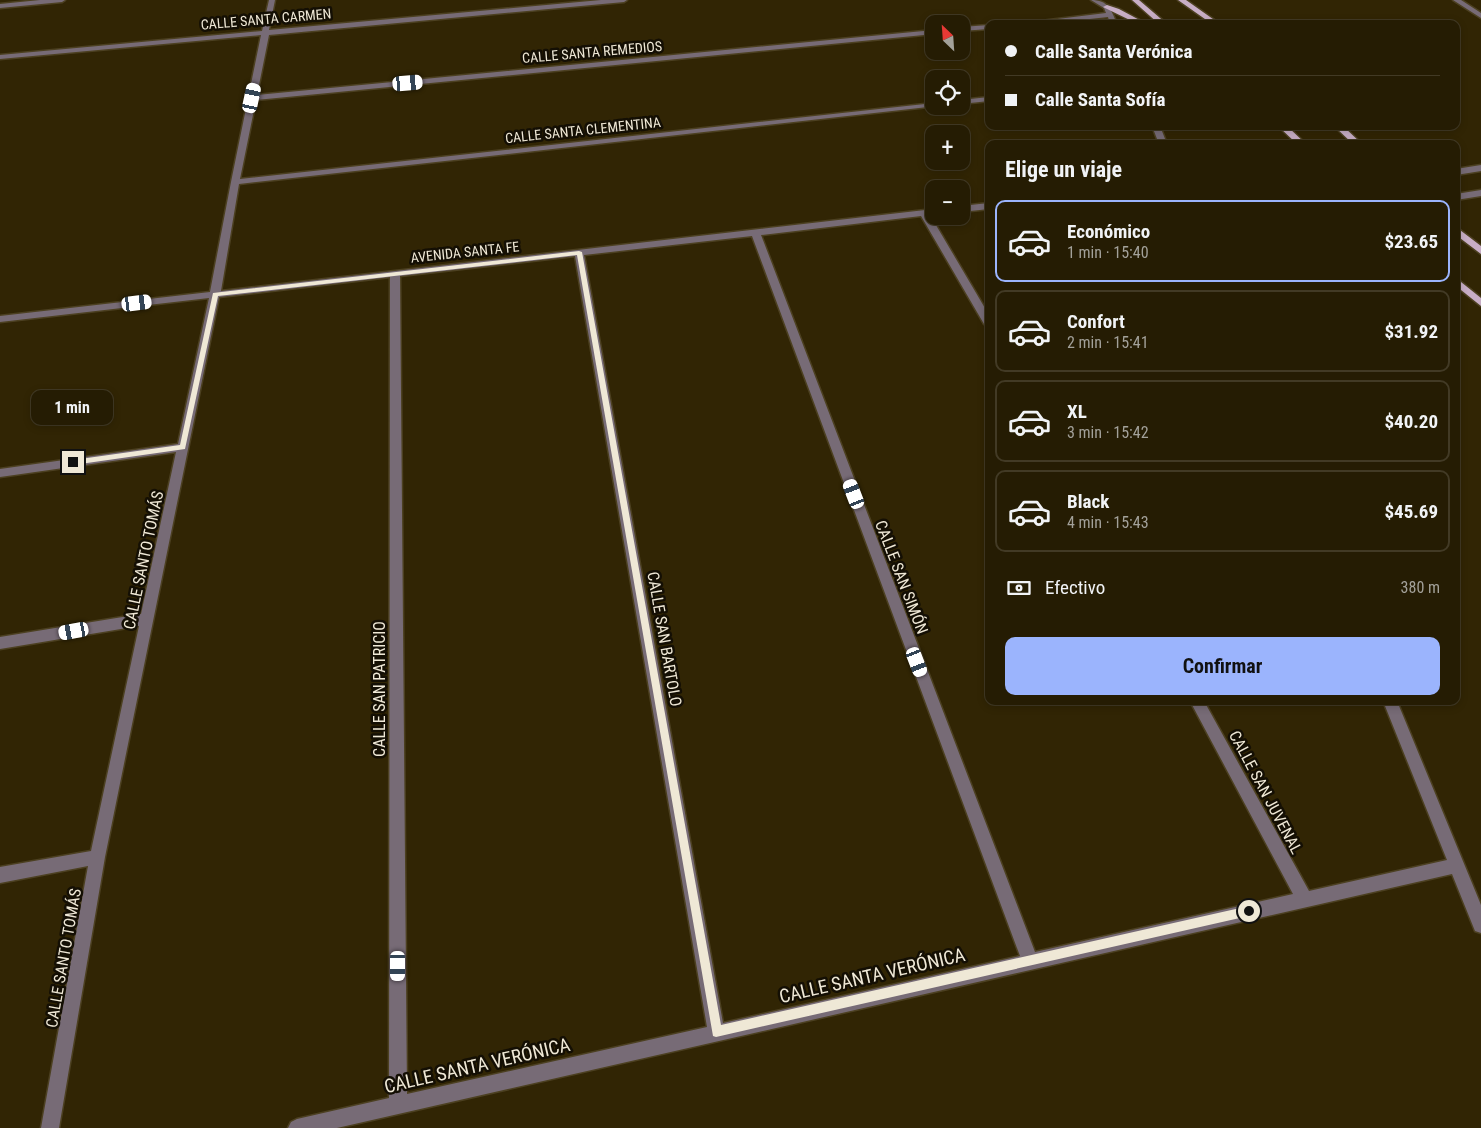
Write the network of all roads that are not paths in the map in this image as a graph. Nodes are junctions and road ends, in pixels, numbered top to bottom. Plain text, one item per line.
1 (62, 0) edge
2 (272, 0) edge
3 (624, 0) edge
4 (1094, 0) edge
5 (1136, 0) edge
6 (1181, 0) edge
7 (1456, 0) edge
8 (0, 6) edge
9 (1107, 8) junction
10 (1110, 15) junction
11 (1481, 16) edge
12 (1060, 20) edge
13 (1112, 20) edge
14 (1136, 20) edge
15 (1159, 20) edge
16 (1211, 20) edge
17 (985, 27) edge
18 (970, 28) edge
19 (265, 32) junction
20 (925, 33) edge
21 (0, 56) edge
22 (252, 98) junction
23 (985, 99) edge
24 (970, 101) edge
25 (925, 106) edge
26 (1286, 130) edge
27 (1342, 130) edge
28 (1298, 140) edge
29 (1354, 140) edge
30 (1481, 168) edge
31 (1460, 171) edge
32 (235, 182) junction
33 (1481, 193) edge
34 (1460, 196) edge
35 (985, 206) edge
36 (970, 208) edge
37 (925, 213) edge
38 (935, 225) edge
39 (755, 232) junction
40 (1460, 233) edge
41 (1481, 251) edge
42 (579, 252) junction
43 (395, 273) junction
44 (1460, 284) edge
45 (215, 294) junction
46 (1481, 303) edge
47 (985, 317) edge
48 (0, 319) edge
49 (183, 447) junction
50 (0, 473) edge
51 (148, 619) junction
52 (0, 643) edge
53 (1199, 705) edge
54 (1392, 705) edge
55 (98, 857) junction
56 (1456, 865) junction
57 (0, 875) edge
58 (1304, 898) junction
59 (1481, 925) edge
60 (1030, 961) junction
61 (716, 1032) junction
62 (398, 1105) junction
63 (50, 1128) edge
64 (297, 1128) edge

1 - 8 street
2 - 19 street, CALLE SANTO TOMÁS
3 - 19 street, CALLE SANTA CARMEN
4 - 9 street
5 - 15 main road
6 - 16 main road
7 - 11 street
9 - 10 street
9 - 14 main road
10 - 12 street
10 - 13 street
17 - 18 street
19 - 21 street, CALLE SANTA CARMEN
19 - 22 street, CALLE SANTO TOMÁS
20 - 22 street, CALLE SANTA REMEDIOS
22 - 32 street, CALLE SANTO TOMÁS
23 - 24 street
25 - 32 street, CALLE SANTA CLEMENTINA
26 - 28 main road
27 - 29 main road
30 - 31 street
32 - 45 street, CALLE SANTO TOMÁS
33 - 34 street
35 - 36 street
37 - 39 street, AVENIDA SANTA FE
38 - 47 street
39 - 42 street, AVENIDA SANTA FE
39 - 60 street, CALLE SAN SIMÓN
40 - 41 main road
42 - 43 street, AVENIDA SANTA FE
42 - 61 street, CALLE SAN BARTOLO
43 - 45 street, AVENIDA SANTA FE
43 - 62 street, CALLE SAN PATRICIO
44 - 46 main road
45 - 48 street, AVENIDA SANTA FE
45 - 49 street, CALLE SANTO TOMÁS
49 - 50 street
49 - 51 street, CALLE SANTO TOMÁS
51 - 52 street
51 - 55 street, CALLE SANTO TOMÁS
53 - 58 street, CALLE SAN JUVENAL
54 - 56 street
55 - 57 street
55 - 63 street, CALLE SANTO TOMÁS
56 - 58 street, CALLE SANTA VERÓNICA
56 - 59 street
58 - 60 street, CALLE SANTA VERÓNICA
60 - 61 street, CALLE SANTA VERÓNICA
61 - 62 street, CALLE SANTA VERÓNICA
62 - 64 street, CALLE SANTA VERÓNICA

